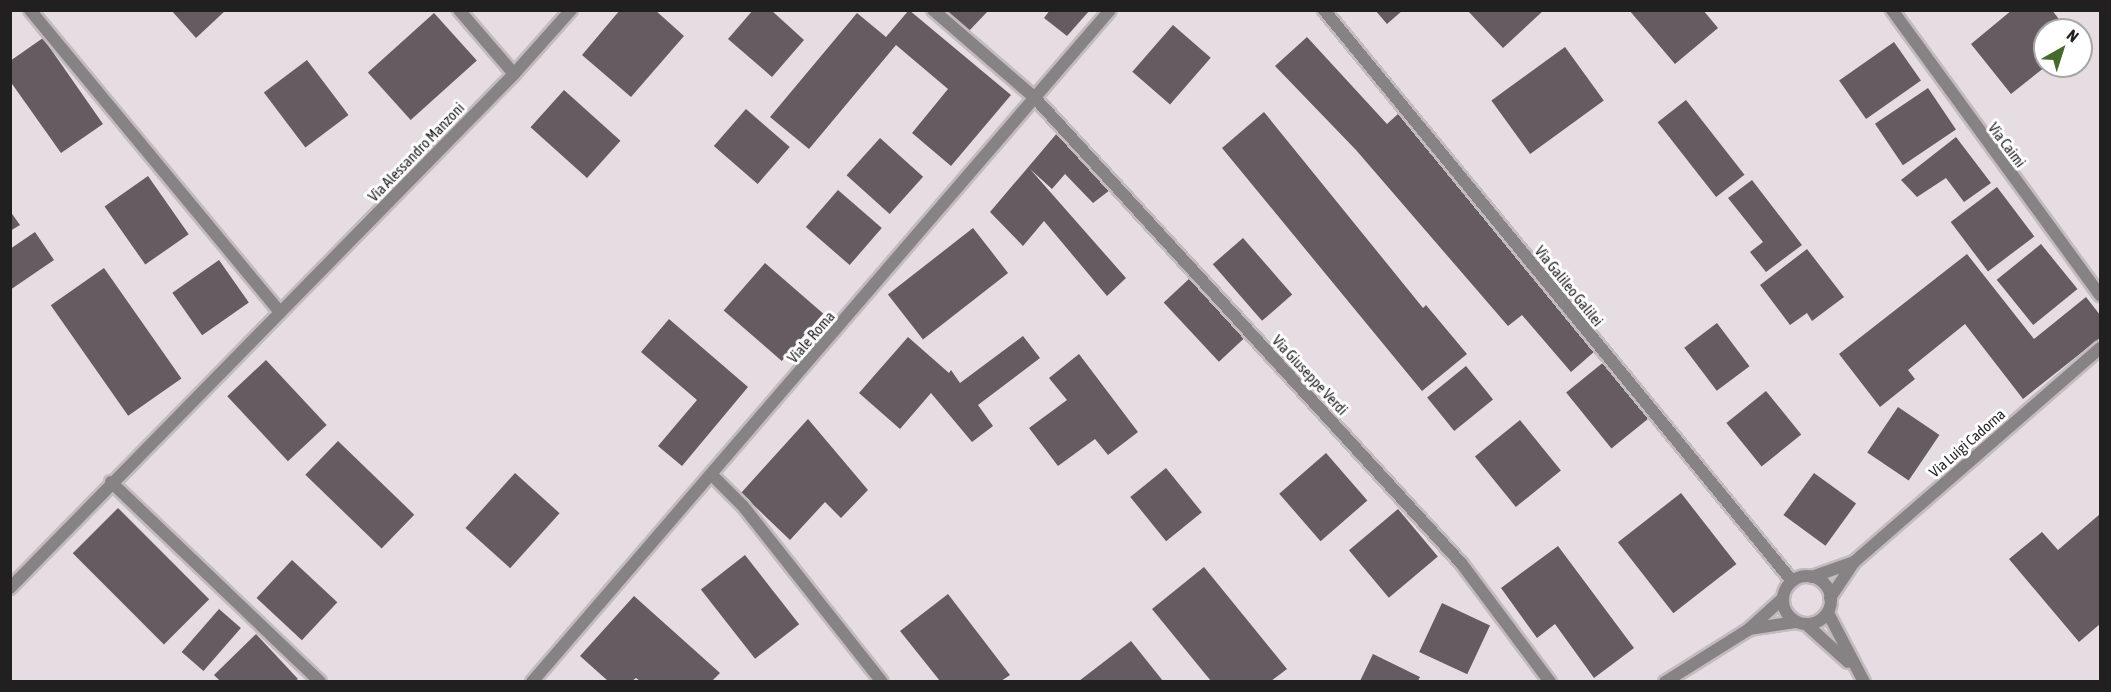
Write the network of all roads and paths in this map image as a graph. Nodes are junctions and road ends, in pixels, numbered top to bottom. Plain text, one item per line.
1 (30, 10) edge
2 (459, 10) edge
3 (571, 10) edge
4 (933, 10) edge
5 (1110, 10) edge
6 (1324, 10) edge
7 (1892, 10) edge
8 (514, 74) junction
9 (1035, 98) junction
10 (2100, 295) edge
11 (280, 312) junction
12 (2100, 348) edge
13 (713, 476) junction
14 (111, 482) junction
15 (1854, 562) junction
16 (1812, 577) junction
17 (1792, 581) junction
18 (10, 588) edge
19 (1783, 598) junction
20 (1830, 598) junction
21 (1828, 613) junction
22 (1801, 624) junction
23 (1748, 630) junction
24 (1856, 670) junction
25 (320, 681) edge
26 (532, 681) edge
27 (882, 681) edge
28 (1550, 681) edge
29 (1665, 681) edge
30 (1864, 681) edge

1 - 11 street
2 - 8 street
3 - 8 street, Via Alessandro Manzoni
4 - 9 street, Via Giuseppe Verdi
5 - 9 street, Viale Roma
6 - 17 street, Via Galileo Galilei
7 - 10 street, Via Caimi
8 - 11 street, Via Alessandro Manzoni
9 - 13 street, Viale Roma
9 - 28 street, Via Giuseppe Verdi
11 - 14 street, Via Alessandro Manzoni
12 - 15 street, Via Luigi Cadorna
13 - 26 street, Viale Roma
13 - 27 street
14 - 18 street, Via Alessandro Manzoni
14 - 25 street
15 - 16 street, Via Luigi Cadorna
15 - 20 street, Via Luigi Cadorna
16 - 17 street
16 - 20 street
17 - 19 street
19 - 22 street
19 - 23 street
20 - 21 street
21 - 22 street
21 - 24 street
22 - 23 street
22 - 24 street
23 - 29 street
24 - 30 street

